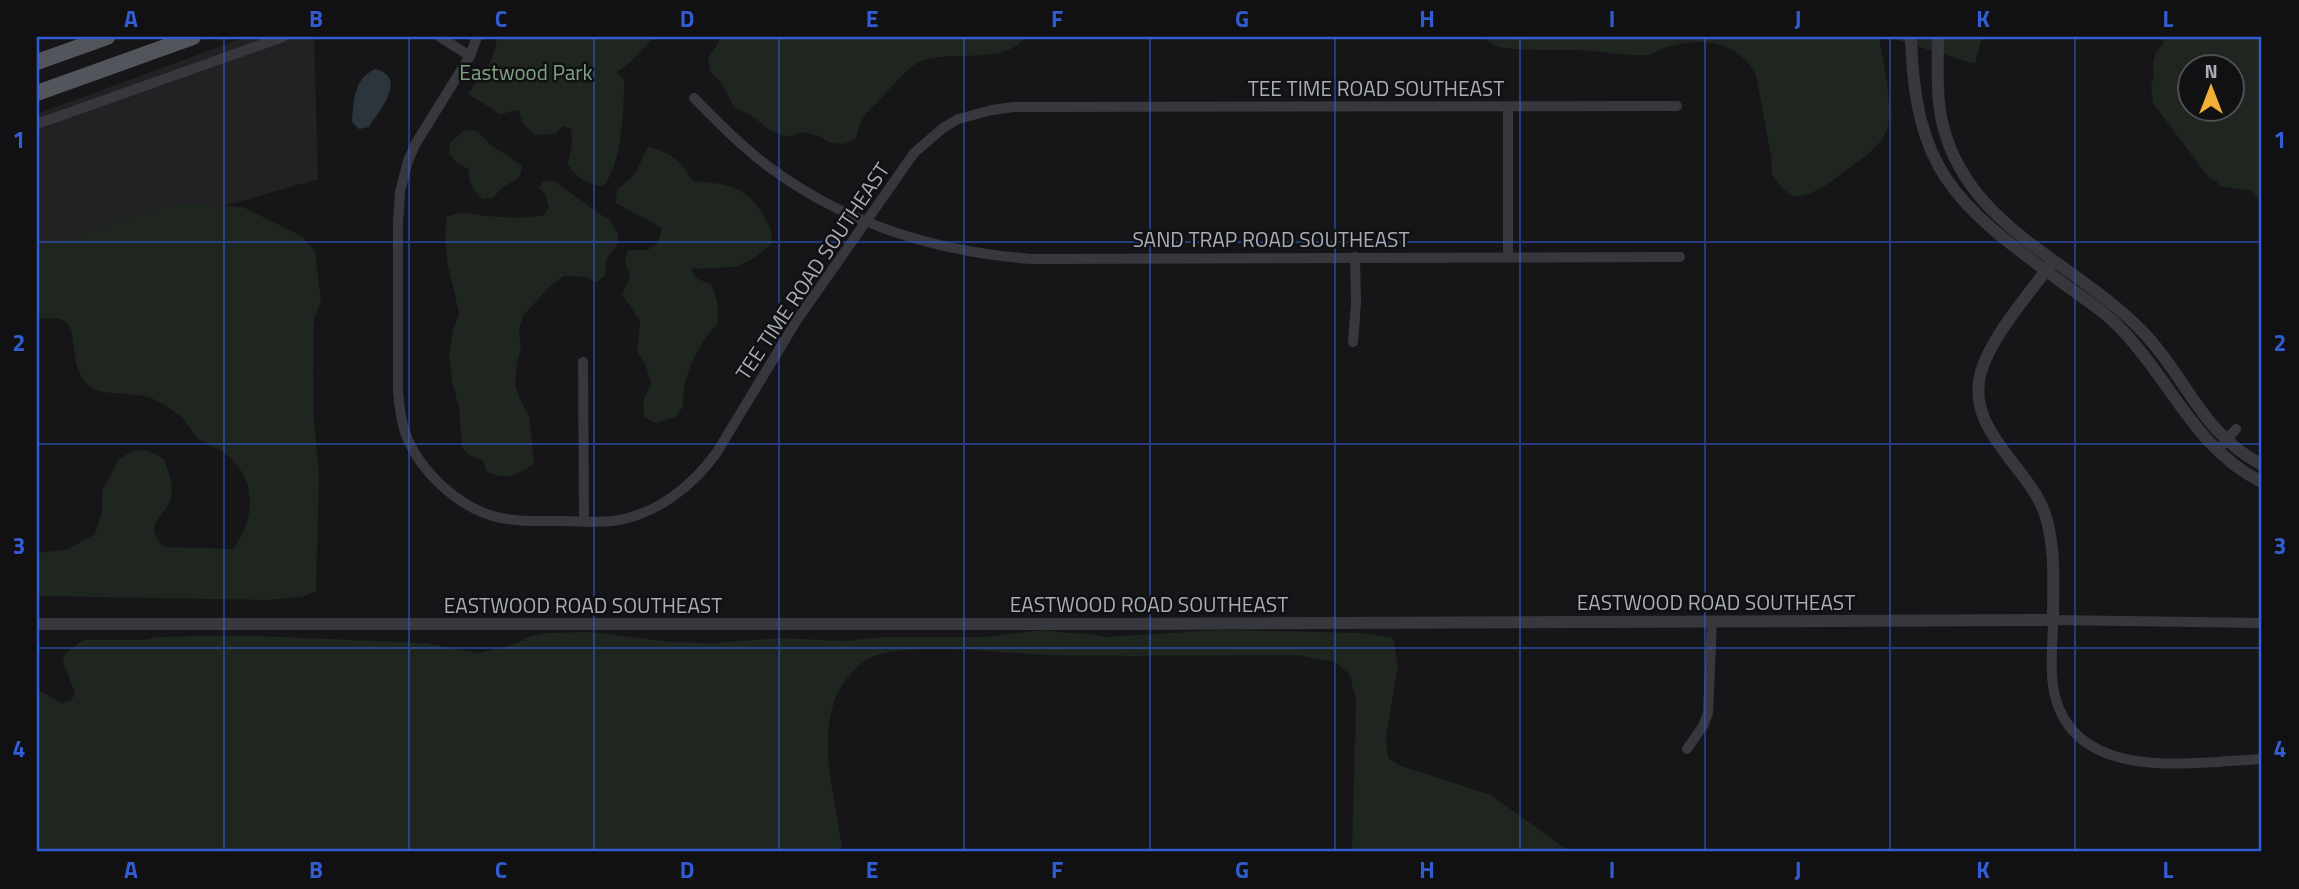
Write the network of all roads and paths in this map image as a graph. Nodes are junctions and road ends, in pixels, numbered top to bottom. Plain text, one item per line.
1 (107, 37) edge
2 (192, 37) edge
3 (283, 37) edge
4 (440, 37) edge
5 (477, 37) edge
6 (1911, 37) edge
7 (1938, 37) edge
8 (470, 56) junction
9 (37, 62) edge
10 (37, 93) edge
11 (694, 98) dead end
12 (1677, 106) dead end
13 (1508, 107) junction
14 (37, 124) edge
15 (866, 222) junction
16 (1355, 257) junction
17 (1508, 257) junction
18 (1681, 257) dead end
19 (2050, 266) junction
20 (1353, 342) dead end
21 (583, 362) dead end
22 (2236, 429) dead end
23 (2222, 446) junction
24 (2262, 465) edge
25 (2262, 482) edge
26 (584, 522) junction
27 (2053, 620) junction
28 (1712, 622) junction
29 (2262, 623) edge
30 (37, 624) edge
31 (1687, 749) dead end
32 (2262, 759) edge

1 - 9 main road
2 - 10 main road
3 - 14 street
4 - 8 street
5 - 8 street, TEE TIME ROAD SOUTHEAST
6 - 19 street
7 - 19 street
8 - 26 street, TEE TIME ROAD SOUTHEAST
11 - 15 street, SAND TRAP ROAD SOUTHEAST
12 - 13 street, TEE TIME ROAD SOUTHEAST
13 - 15 street, TEE TIME ROAD SOUTHEAST
13 - 17 street
15 - 16 street, SAND TRAP ROAD SOUTHEAST
15 - 26 street, TEE TIME ROAD SOUTHEAST
16 - 17 street, SAND TRAP ROAD SOUTHEAST
16 - 20 street
17 - 18 street, SAND TRAP ROAD SOUTHEAST
19 - 23 street
19 - 27 street
21 - 26 street
22 - 23 street
23 - 24 street
23 - 25 street
27 - 28 street, EASTWOOD ROAD SOUTHEAST
27 - 29 street, EASTWOOD ROAD SOUTHEAST
27 - 32 street
28 - 30 street, EASTWOOD ROAD SOUTHEAST
28 - 31 street

